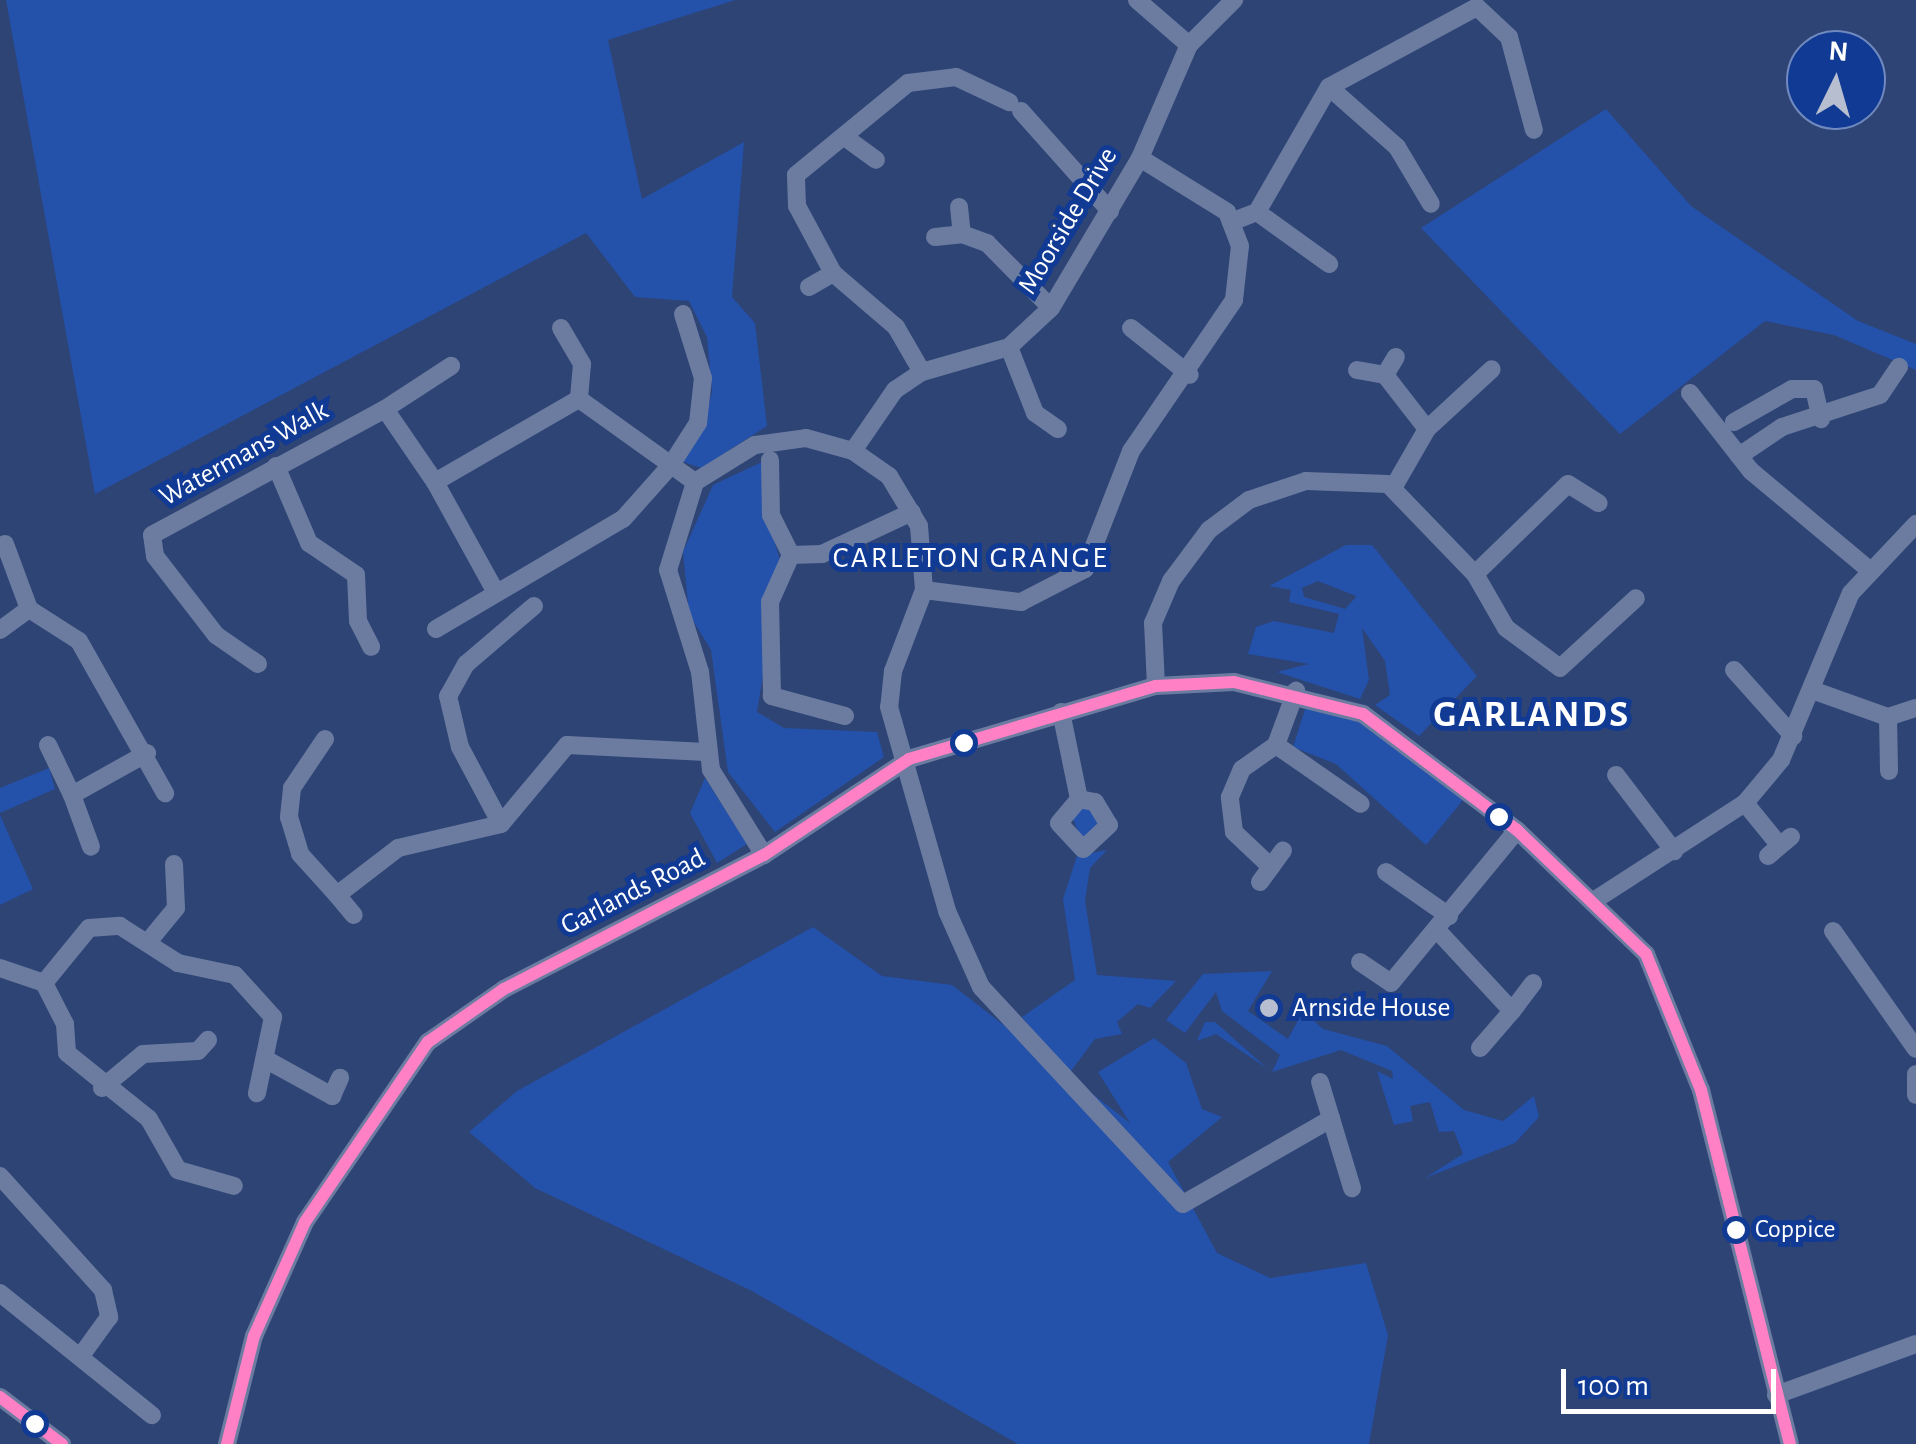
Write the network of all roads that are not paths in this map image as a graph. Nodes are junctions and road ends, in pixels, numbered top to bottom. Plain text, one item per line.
1 (1136, 0) edge
2 (1234, 0) edge
3 (1476, 3) edge
4 (1189, 45) junction
5 (1328, 87) junction
6 (1534, 130) dead end
7 (846, 138) junction
8 (1140, 158) junction
9 (876, 160) dead end
10 (1431, 204) dead end
11 (959, 207) dead end
12 (1110, 210) junction
13 (1257, 212) junction
14 (1231, 222) junction
15 (962, 234) junction
16 (935, 237) dead end
17 (1329, 264) dead end
18 (833, 273) junction
19 (809, 287) dead end
20 (1051, 308) junction
21 (683, 314) dead end
22 (561, 328) dead end
23 (1131, 328) dead end
24 (1010, 347) junction
25 (1396, 357) dead end
26 (452, 366) dead end
27 (1899, 367) dead end
28 (1492, 369) dead end
29 (1357, 370) dead end
30 (922, 372) junction
31 (1190, 375) junction
32 (1385, 375) junction
33 (1690, 393) dead end
34 (1773, 396) junction
35 (579, 400) junction
36 (385, 409) junction
37 (1821, 419) junction
38 (1734, 422) dead end
39 (1782, 427) junction
40 (1427, 429) junction
41 (1032, 440) dead end
42 (854, 451) junction
43 (1739, 456) junction
44 (770, 460) dead end
45 (670, 465) junction
46 (276, 466) junction
47 (434, 482) junction
48 (694, 482) junction
49 (1393, 488) junction
50 (1599, 503) dead end
51 (912, 512) junction
52 (1916, 524) edge
53 (5, 544) dead end
54 (791, 555) junction
55 (1868, 570) junction
56 (1475, 574) junction
57 (494, 589) junction
58 (924, 590) junction
59 (1636, 598) dead end
60 (534, 606) dead end
61 (29, 610) junction
62 (436, 628) dead end
63 (0, 630) edge
64 (372, 647) dead end
65 (258, 664) dead end
66 (1733, 671) dead end
67 (1156, 686) junction
68 (1812, 690) junction
69 (1296, 691) junction
70 (1916, 708) edge
71 (1061, 712) junction
72 (846, 716) dead end
73 (1888, 717) junction
74 (1792, 736) junction
75 (325, 739) dead end
76 (48, 745) dead end
77 (1276, 746) junction
78 (706, 752) junction
79 (146, 754) junction
80 (909, 758) junction
81 (1888, 771) dead end
82 (1616, 776) dead end
83 (165, 794) dead end
84 (72, 795) junction
85 (1079, 800) dead end
86 (1745, 803) junction
87 (1361, 804) dead end
88 (501, 824) junction
89 (1517, 830) junction
90 (91, 847) dead end
91 (1780, 847) dead end
92 (1283, 850) dead end
93 (1674, 852) junction
94 (764, 855) junction
95 (174, 864) dead end
96 (1386, 872) dead end
97 (337, 895) junction
98 (1596, 900) junction
99 (354, 915) dead end
100 (1443, 924) junction
101 (1833, 932) dead end
102 (148, 942) junction
103 (1360, 962) dead end
104 (0, 968) edge
105 (44, 983) junction
106 (1533, 983) dead end
107 (1512, 1010) junction
108 (208, 1040) dead end
109 (1480, 1048) dead end
110 (1916, 1049) edge
111 (264, 1058) junction
112 (1916, 1074) edge
113 (340, 1078) dead end
114 (1320, 1082) dead end
115 (102, 1088) junction
116 (258, 1093) dead end
117 (1916, 1095) edge
118 (1331, 1119) junction
119 (0, 1176) edge
120 (234, 1186) dead end
121 (1352, 1188) dead end
122 (0, 1293) edge
123 (1916, 1344) edge
124 (80, 1357) junction
125 (1776, 1395) junction
126 (0, 1397) edge
127 (152, 1415) dead end
128 (62, 1444) edge
129 (228, 1444) edge
130 (1790, 1444) edge

1 - 4 street
2 - 4 street, Moorside Drive
3 - 5 street
3 - 6 street
4 - 8 street, Moorside Drive
5 - 10 street
5 - 13 street
7 - 9 street
7 - 12 street
7 - 18 street
8 - 12 street, Moorside Drive
8 - 14 street
11 - 15 street
12 - 20 street, Moorside Drive
13 - 14 street
13 - 17 street
14 - 31 street
15 - 16 street
15 - 20 street
18 - 19 street
18 - 30 street
20 - 24 street, Moorside Drive
21 - 45 street
22 - 35 street
23 - 31 street
24 - 30 street, Moorside Drive
24 - 41 street
25 - 32 street
26 - 36 street, Watermans Walk
27 - 37 street
28 - 40 street
29 - 32 street
30 - 42 street, Moorside Drive
31 - 58 street
32 - 40 street
33 - 43 street
34 - 37 street
34 - 38 street
34 - 39 street
35 - 45 street
35 - 47 street
36 - 46 street, Watermans Walk
36 - 47 street
37 - 39 street
39 - 43 street
40 - 49 street
42 - 48 street
42 - 51 street
43 - 55 street
44 - 54 street
45 - 48 street
45 - 57 street
46 - 64 street
46 - 65 street, Watermans Walk
47 - 57 street
48 - 78 street
49 - 56 street
49 - 67 street
50 - 56 street
51 - 54 street
51 - 58 street
52 - 55 street
53 - 61 street
54 - 72 street
55 - 68 street
56 - 59 street
57 - 62 street
58 - 80 street
60 - 88 street
61 - 63 street
61 - 79 street
66 - 74 street
67 - 69 street, Garlands Road
67 - 71 street, Garlands Road
68 - 73 street
68 - 74 street
69 - 77 street
69 - 89 street, Garlands Road
70 - 73 street
71 - 80 street, Garlands Road
71 - 85 street
73 - 81 street
74 - 86 street
75 - 97 street
76 - 84 street
77 - 87 street
77 - 92 street
78 - 88 street
78 - 94 street
79 - 83 street
79 - 84 street
80 - 94 street, Garlands Road
80 - 118 street
82 - 93 street
84 - 90 street
86 - 91 street
86 - 93 street
88 - 97 street
89 - 98 street, Garlands Road
89 - 100 street
93 - 98 street
94 - 129 street, Garlands Road
95 - 102 street
96 - 100 street
97 - 99 street
98 - 125 street, Garlands Road
100 - 103 street
100 - 107 street
101 - 110 street
102 - 105 street
102 - 111 street
104 - 105 street
105 - 115 street
106 - 107 street
107 - 109 street
108 - 115 street
111 - 113 street
111 - 116 street
112 - 117 street
114 - 118 street
115 - 120 street
118 - 121 street
119 - 124 street
122 - 124 street
123 - 125 street
124 - 127 street
125 - 130 street, Garlands Road
126 - 128 street

